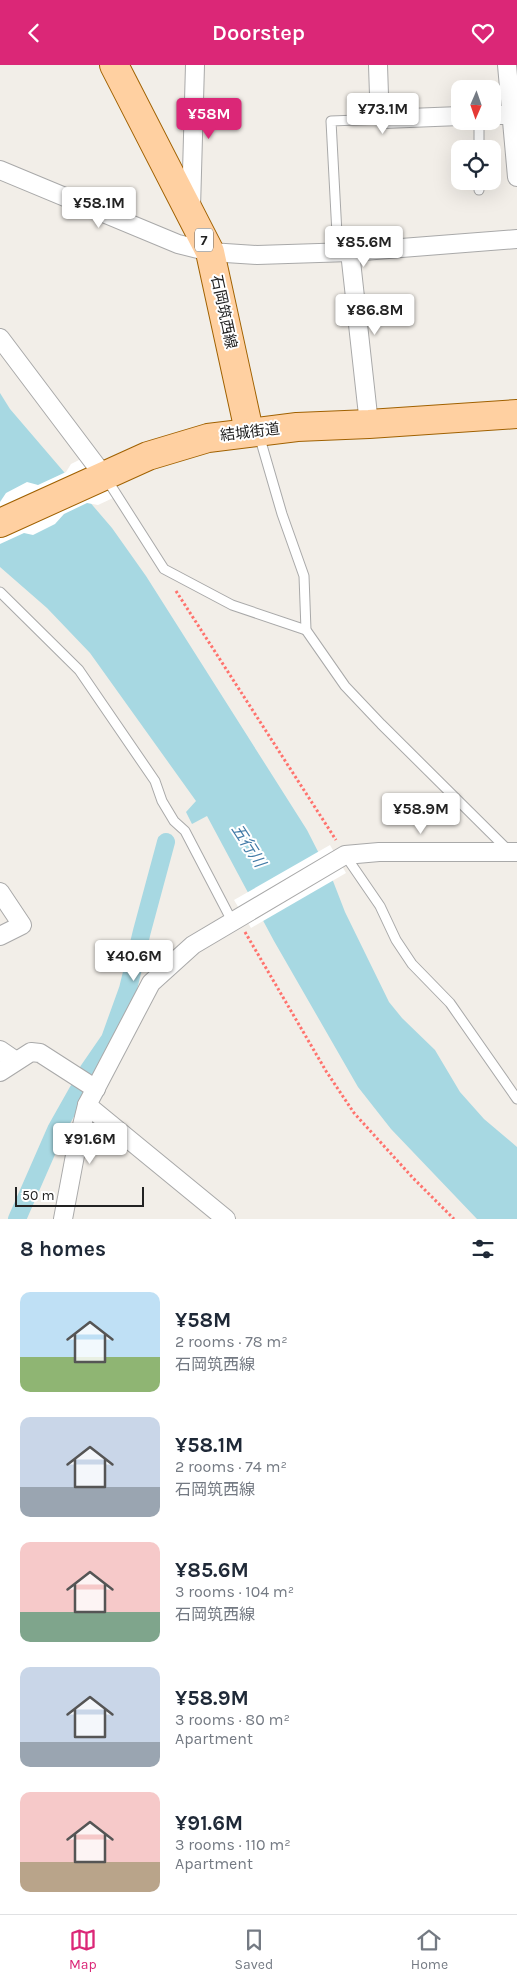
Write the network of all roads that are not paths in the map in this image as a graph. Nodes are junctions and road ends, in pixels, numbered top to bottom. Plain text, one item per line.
1 (114, 65) edge
2 (195, 65) edge
3 (378, 65) edge
4 (507, 65) edge
5 (501, 115) edge
6 (515, 115) edge
7 (451, 116) edge
8 (384, 119) junction
9 (0, 170) edge
10 (517, 177) edge
11 (191, 214) junction
12 (517, 239) edge
13 (210, 252) junction
14 (344, 252) junction
15 (0, 338) edge
16 (517, 414) edge
17 (369, 424) junction
18 (253, 431) junction
19 (100, 477) junction
20 (0, 523) edge
21 (0, 591) edge
22 (306, 630) junction
23 (514, 852) edge
24 (342, 857) junction
25 (0, 892) edge
26 (237, 918) junction
27 (0, 935) edge
28 (0, 1050) edge
29 (16, 1061) junction
30 (0, 1072) edge
31 (96, 1089) junction
32 (517, 1099) edge
33 (88, 1105) junction
34 (63, 1219) edge
35 (226, 1219) edge

1 - 11 main road, 石岡筑西線 / 7
2 - 11 street
3 - 8 street
4 - 6 street
5 - 6 street
6 - 10 street
7 - 8 street
8 - 14 lane
9 - 13 street
11 - 13 main road, 石岡筑西線 / 7
12 - 14 street
13 - 14 street
13 - 18 main road, 石岡筑西線 / 7
14 - 17 street
15 - 19 street
16 - 17 main road, 結城街道
17 - 18 main road, 結城街道
18 - 19 main road, 結城街道
18 - 22 lane
19 - 20 main road, 結城街道
19 - 22 lane
21 - 26 lane
22 - 23 lane
23 - 24 street
24 - 26 street
24 - 32 lane
25 - 27 street
26 - 31 street
28 - 29 street
29 - 30 street
29 - 31 street
31 - 33 street
33 - 34 street
33 - 35 street

